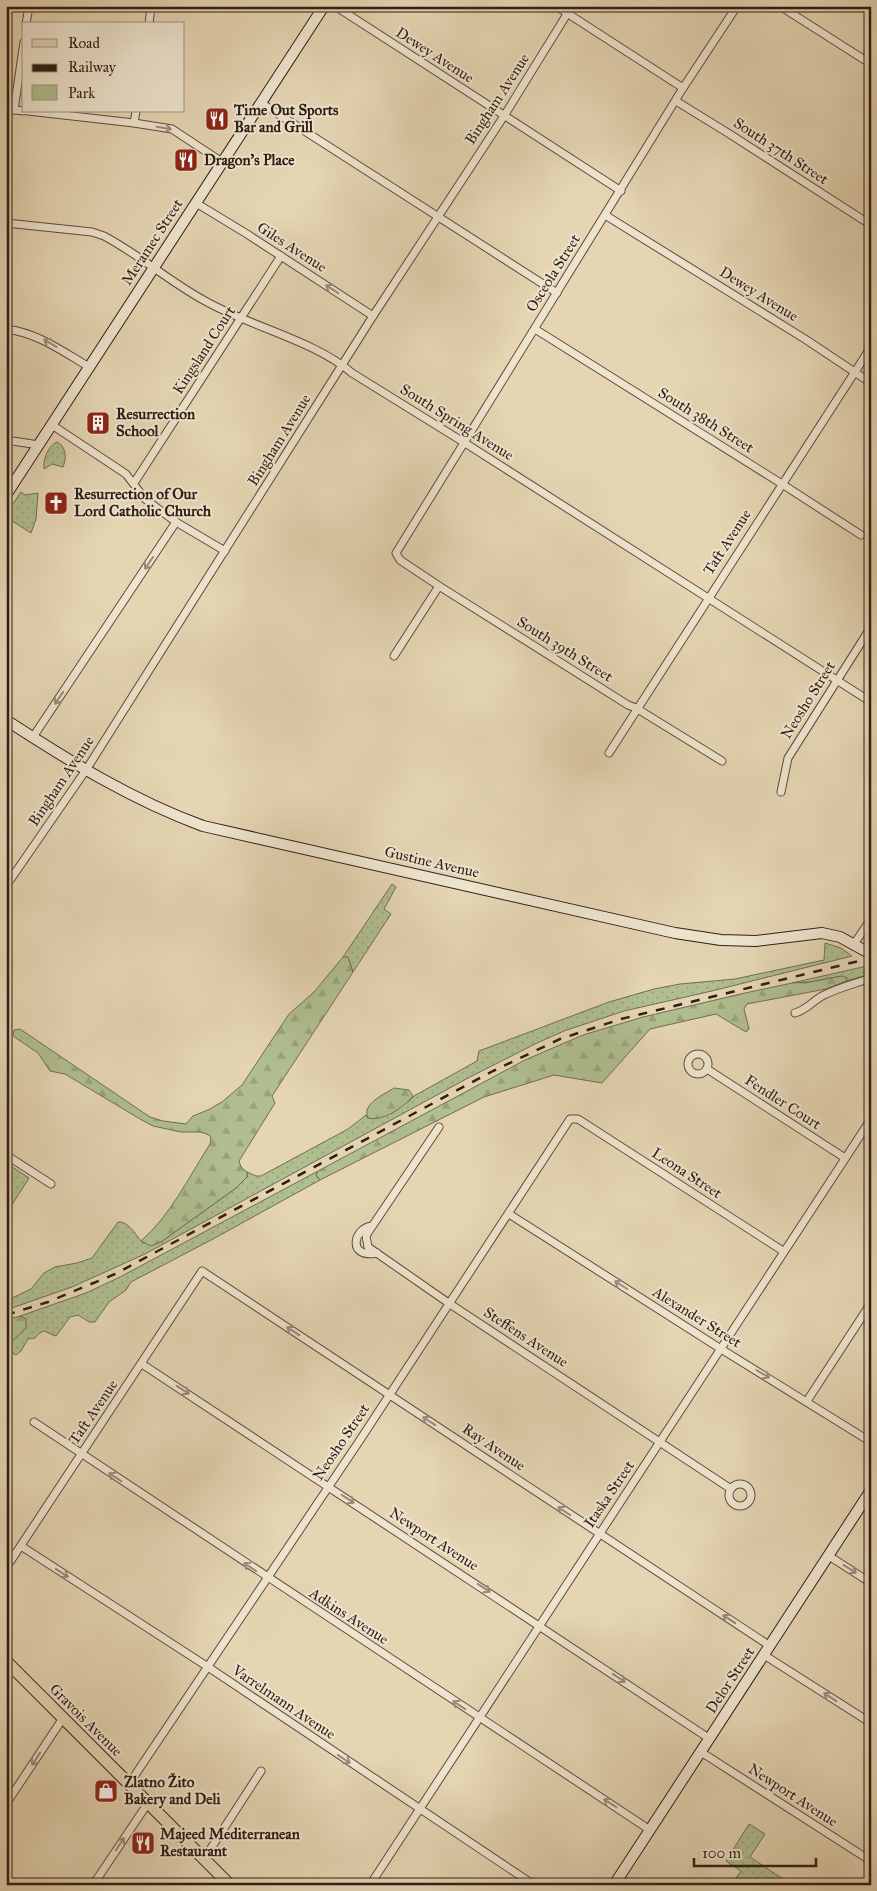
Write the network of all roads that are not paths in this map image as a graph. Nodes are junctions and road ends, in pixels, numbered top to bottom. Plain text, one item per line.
1 (29, 6) edge
2 (151, 6) edge
3 (324, 6) edge
4 (335, 6) edge
5 (556, 6) edge
6 (572, 6) edge
7 (737, 6) edge
8 (780, 6) edge
9 (567, 14) junction
10 (26, 22) edge
11 (149, 22) edge
12 (22, 52) edge
13 (871, 64) edge
14 (683, 88) junction
15 (676, 101) junction
16 (261, 103) junction
17 (10, 109) edge
18 (37, 112) edge
19 (136, 112) edge
20 (504, 116) junction
21 (134, 123) junction
22 (222, 162) junction
23 (620, 190) junction
24 (196, 203) junction
25 (605, 215) junction
26 (437, 217) junction
27 (6, 223) edge
28 (871, 225) edge
29 (281, 256) junction
30 (153, 268) junction
31 (557, 293) junction
32 (372, 316) junction
33 (241, 319) junction
34 (6, 329) edge
35 (535, 329) junction
36 (871, 347) edge
37 (343, 365) junction
38 (89, 367) junction
39 (855, 372) junction
40 (871, 383) edge
41 (52, 425) junction
42 (6, 440) edge
43 (465, 443) junction
44 (39, 445) junction
45 (134, 484) junction
46 (782, 484) junction
47 (6, 495) edge
48 (176, 522) junction
49 (861, 536) dead end
50 (225, 551) junction
51 (396, 556) joint
52 (439, 586) junction
53 (708, 597) junction
54 (871, 627) edge
55 (394, 656) dead end
56 (837, 680) junction
57 (871, 702) edge
58 (636, 708) junction
59 (6, 720) edge
60 (32, 737) junction
61 (608, 753) dead end
62 (722, 761) dead end
63 (86, 770) junction
64 (781, 792) dead end
65 (6, 886) edge
66 (871, 919) edge
67 (854, 944) junction
68 (871, 954) edge
69 (871, 978) edge
70 (795, 1013) dead end
71 (706, 1070) dead end
72 (575, 1118) joint
73 (871, 1118) edge
74 (439, 1127) dead end
75 (6, 1155) edge
76 (845, 1158) junction
77 (51, 1184) dead end
78 (509, 1214) junction
79 (372, 1226) junction
80 (783, 1251) junction
81 (377, 1253) junction
82 (202, 1271) joint
83 (871, 1303) edge
84 (450, 1304) junction
85 (721, 1349) junction
86 (142, 1364) junction
87 (389, 1394) junction
88 (807, 1401) junction
89 (34, 1422) dead end
90 (660, 1442) junction
91 (871, 1442) edge
92 (81, 1454) junction
93 (328, 1486) junction
94 (731, 1489) dead end
95 (871, 1490) edge
96 (599, 1534) junction
97 (22, 1546) junction
98 (829, 1556) junction
99 (6, 1568) edge
100 (267, 1578) junction
101 (871, 1583) edge
102 (539, 1625) junction
103 (767, 1650) junction
104 (6, 1661) edge
105 (208, 1667) junction
106 (478, 1717) junction
107 (62, 1718) junction
108 (871, 1723) edge
109 (710, 1739) junction
110 (701, 1752) junction
111 (261, 1771) dead end
112 (129, 1784) junction
113 (148, 1803) junction
114 (6, 1804) edge
115 (420, 1810) junction
116 (650, 1830) junction
117 (204, 1859) junction
118 (871, 1861) edge
119 (530, 1883) dead end
120 (93, 1885) edge
121 (230, 1885) edge
122 (370, 1885) edge
123 (614, 1885) edge

1 - 10 street
2 - 11 street
3 - 16 street, Meramec Street
4 - 20 street, Dewey Avenue
5 - 9 street
6 - 9 street, Bingham Avenue
7 - 14 street, Osceola Street
8 - 13 street
9 - 14 street
9 - 20 street, Bingham Avenue
12 - 17 street
14 - 15 street, Osceola Street
15 - 23 street, Osceola Street
15 - 28 street, South 37th Street
16 - 22 street, Meramec Street
16 - 26 street
18 - 21 street
19 - 21 street
20 - 23 street, Dewey Avenue
20 - 26 street, Bingham Avenue
21 -> 22 street
22 - 24 street, Meramec Street
23 - 25 street, Osceola Street
24 - 29 street, Giles Avenue
24 - 30 street, Meramec Street
25 - 31 street, Osceola Street
25 - 39 street, Dewey Avenue
26 - 31 street
26 - 32 street, Bingham Avenue
27 - 30 street, South Spring Avenue
32 -> 29 street, Giles Avenue
29 - 33 street, Kingsland Court
30 - 33 street, South Spring Avenue
30 - 38 street, Meramec Street
31 - 35 street, Osceola Street
32 - 37 street, Bingham Avenue
33 - 37 street, South Spring Avenue
33 - 45 street, Kingsland Court
38 -> 34 street
35 - 43 street, Osceola Street
35 - 46 street, South 38th Street
36 - 39 street, Taft Avenue
37 - 43 street, South Spring Avenue
37 - 50 street, Bingham Avenue
38 - 41 street, Meramec Street
39 - 40 street, Dewey Avenue
39 - 46 street, Taft Avenue
41 - 44 street, Meramec Street
41 - 45 street
42 - 44 street
43 - 51 street, Osceola Street
43 - 53 street, South Spring Avenue
44 - 47 street, Meramec Street
45 - 48 street
46 - 49 street, South 38th Street
46 - 53 street, Taft Avenue
48 - 50 street
48 -> 60 street
50 - 63 street, Bingham Avenue
51 - 52 street, South 39th Street
52 - 55 street
52 - 58 street, South 39th Street
53 - 56 street, South Spring Avenue
53 - 58 street, Taft Avenue
54 - 56 street, Neosho Street
56 - 57 street, South Spring Avenue
56 - 64 street, Neosho Street
58 - 61 street, Taft Avenue
58 - 62 street, South 39th Street
59 - 60 street, Gustine Avenue
60 - 63 street, Gustine Avenue
63 - 65 street, Bingham Avenue
63 - 67 street, Gustine Avenue
66 - 67 street
67 - 68 street, Gustine Avenue
69 - 70 street
71 - 76 street, Fendler Court
72 - 78 street, Neosho Street
72 - 80 street, Leona Street
73 - 76 street, Itaska Street
74 - 79 street, Steffens Avenue
75 - 77 street
76 - 80 street, Itaska Street
78 - 84 street, Neosho Street
85 -> 78 street, Alexander Street
79 - 81 street, Steffens Avenue
79 - 81 street, Steffens Avenue
80 - 85 street, Itaska Street
81 - 84 street, Steffens Avenue
82 - 86 street, Taft Avenue
87 -> 82 street, Ray Avenue
83 - 88 street
84 - 87 street, Neosho Street
84 - 90 street, Steffens Avenue
85 -> 88 street, Alexander Street
85 - 90 street, Itaska Street
86 - 92 street, Taft Avenue
86 -> 93 street, Newport Avenue
87 - 93 street, Neosho Street
96 -> 87 street, Ray Avenue
88 - 91 street, Alexander Street
89 - 92 street, Adkins Avenue
90 - 94 street, Steffens Avenue
90 - 96 street, Itaska Street
92 - 97 street, Taft Avenue
100 -> 92 street, Adkins Avenue
93 - 100 street, Neosho Street
93 -> 102 street, Newport Avenue
95 - 98 street, Delor Street
96 - 102 street, Itaska Street
103 -> 96 street, Ray Avenue
97 - 99 street, Taft Avenue
97 -> 105 street, Varrelmann Avenue
98 -> 101 street
98 - 103 street, Delor Street
100 - 105 street, Neosho Street
106 -> 100 street, Adkins Avenue
102 - 106 street, Itaska Street
102 -> 109 street, Newport Avenue
108 -> 103 street, Ray Avenue
103 - 109 street, Delor Street
104 - 107 main road, Gravois Avenue
105 - 112 street, Neosho Street
105 -> 115 street, Varrelmann Avenue
106 - 115 street, Itaska Street
116 -> 106 street, Adkins Avenue
107 - 112 main road, Gravois Avenue
107 -> 114 street
109 - 110 street, Delor Street
110 - 116 street, Delor Street
110 - 118 street, Newport Avenue
111 - 117 street
112 - 113 main road, Gravois Avenue
113 - 117 main road, Gravois Avenue
120 -> 113 street
115 - 119 street, Varrelmann Avenue
115 - 122 street, Itaska Street
116 - 123 street, Delor Street
117 - 121 main road, Gravois Avenue

